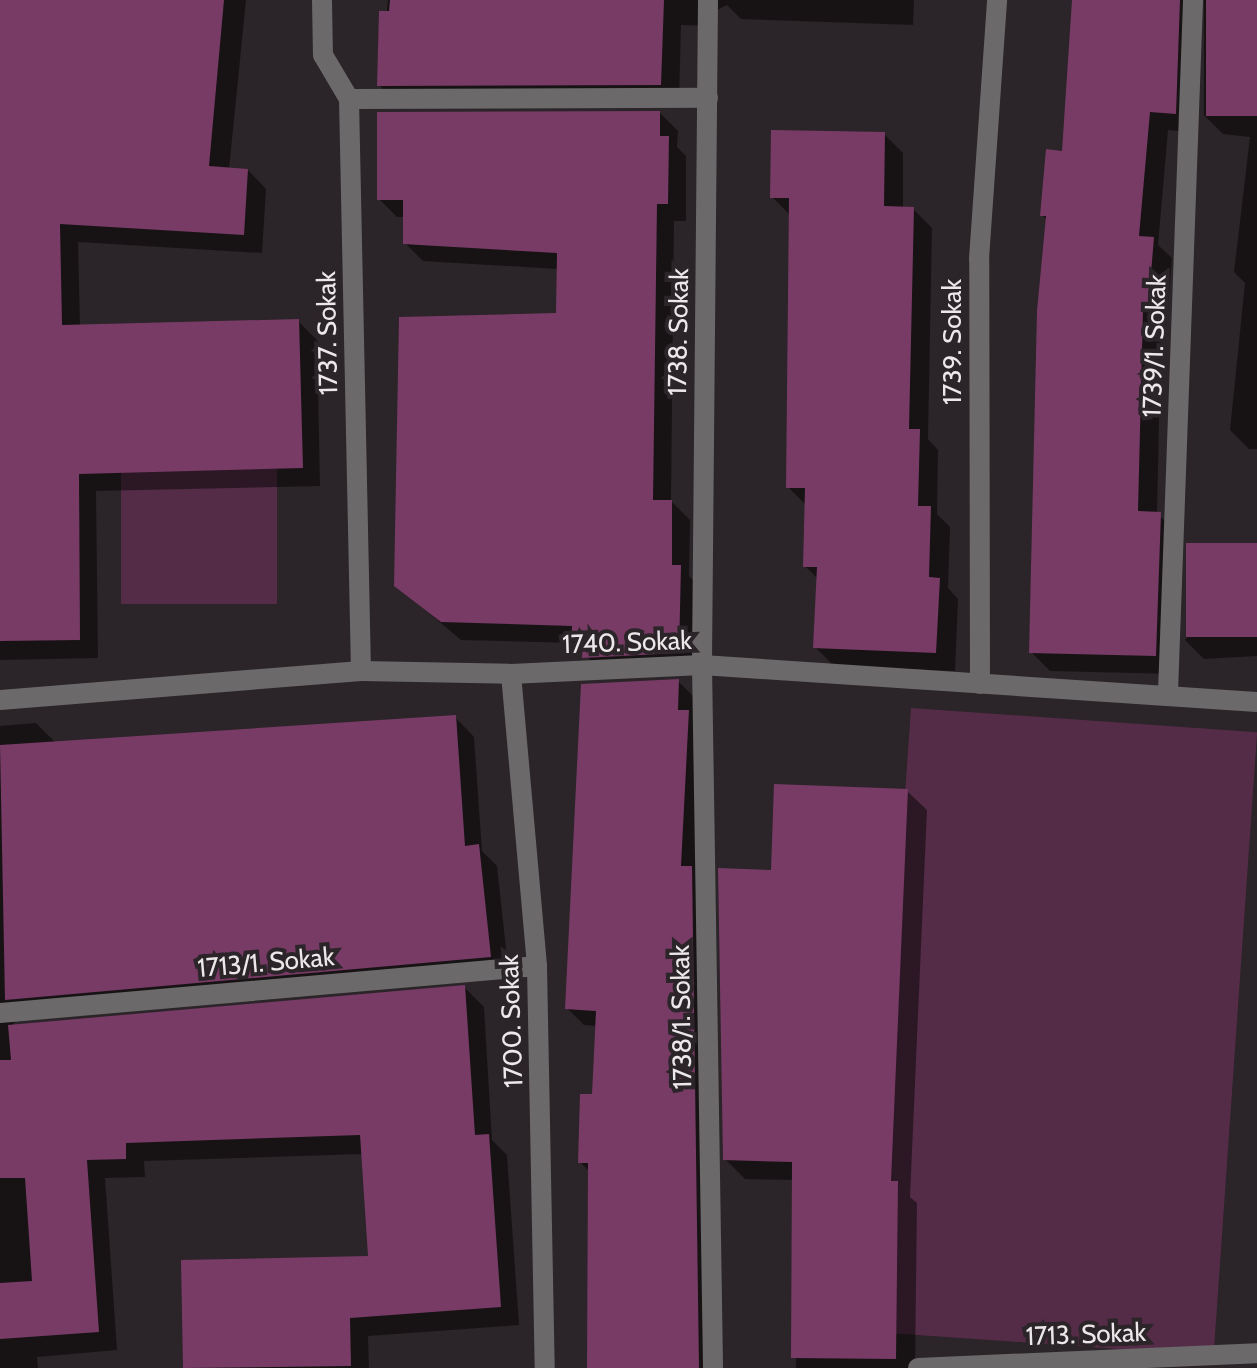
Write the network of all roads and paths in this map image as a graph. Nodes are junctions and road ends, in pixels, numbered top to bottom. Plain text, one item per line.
1 (322, 0) edge
2 (708, 0) edge
3 (997, 0) edge
4 (1193, 0) edge
5 (708, 98) junction
6 (349, 99) junction
7 (702, 665) junction
8 (361, 671) junction
9 (511, 674) junction
10 (980, 684) junction
11 (1168, 693) junction
12 (0, 700) edge
13 (1257, 702) edge
14 (537, 966) junction
15 (0, 1013) edge
16 (1257, 1353) edge
17 (545, 1368) edge
18 (713, 1368) edge
19 (918, 1368) edge

1 - 6 street, 1737. Sokak
2 - 5 street, 1738. Sokak
3 - 10 street, 1739. Sokak
4 - 11 street, 1739/1. Sokak
5 - 6 street
5 - 7 street, 1738. Sokak
6 - 8 street, 1737. Sokak
7 - 9 street, 1740. Sokak
7 - 10 street, 1740. Sokak
7 - 18 street, 1738/1. Sokak
8 - 9 street, 1740. Sokak
8 - 12 street, 1740. Sokak
9 - 14 street, 1700. Sokak
10 - 11 street, 1740. Sokak
11 - 13 street, 1740. Sokak
14 - 15 street, 1713/1. Sokak
14 - 17 street, 1700. Sokak
16 - 19 street, 1713. Sokak

